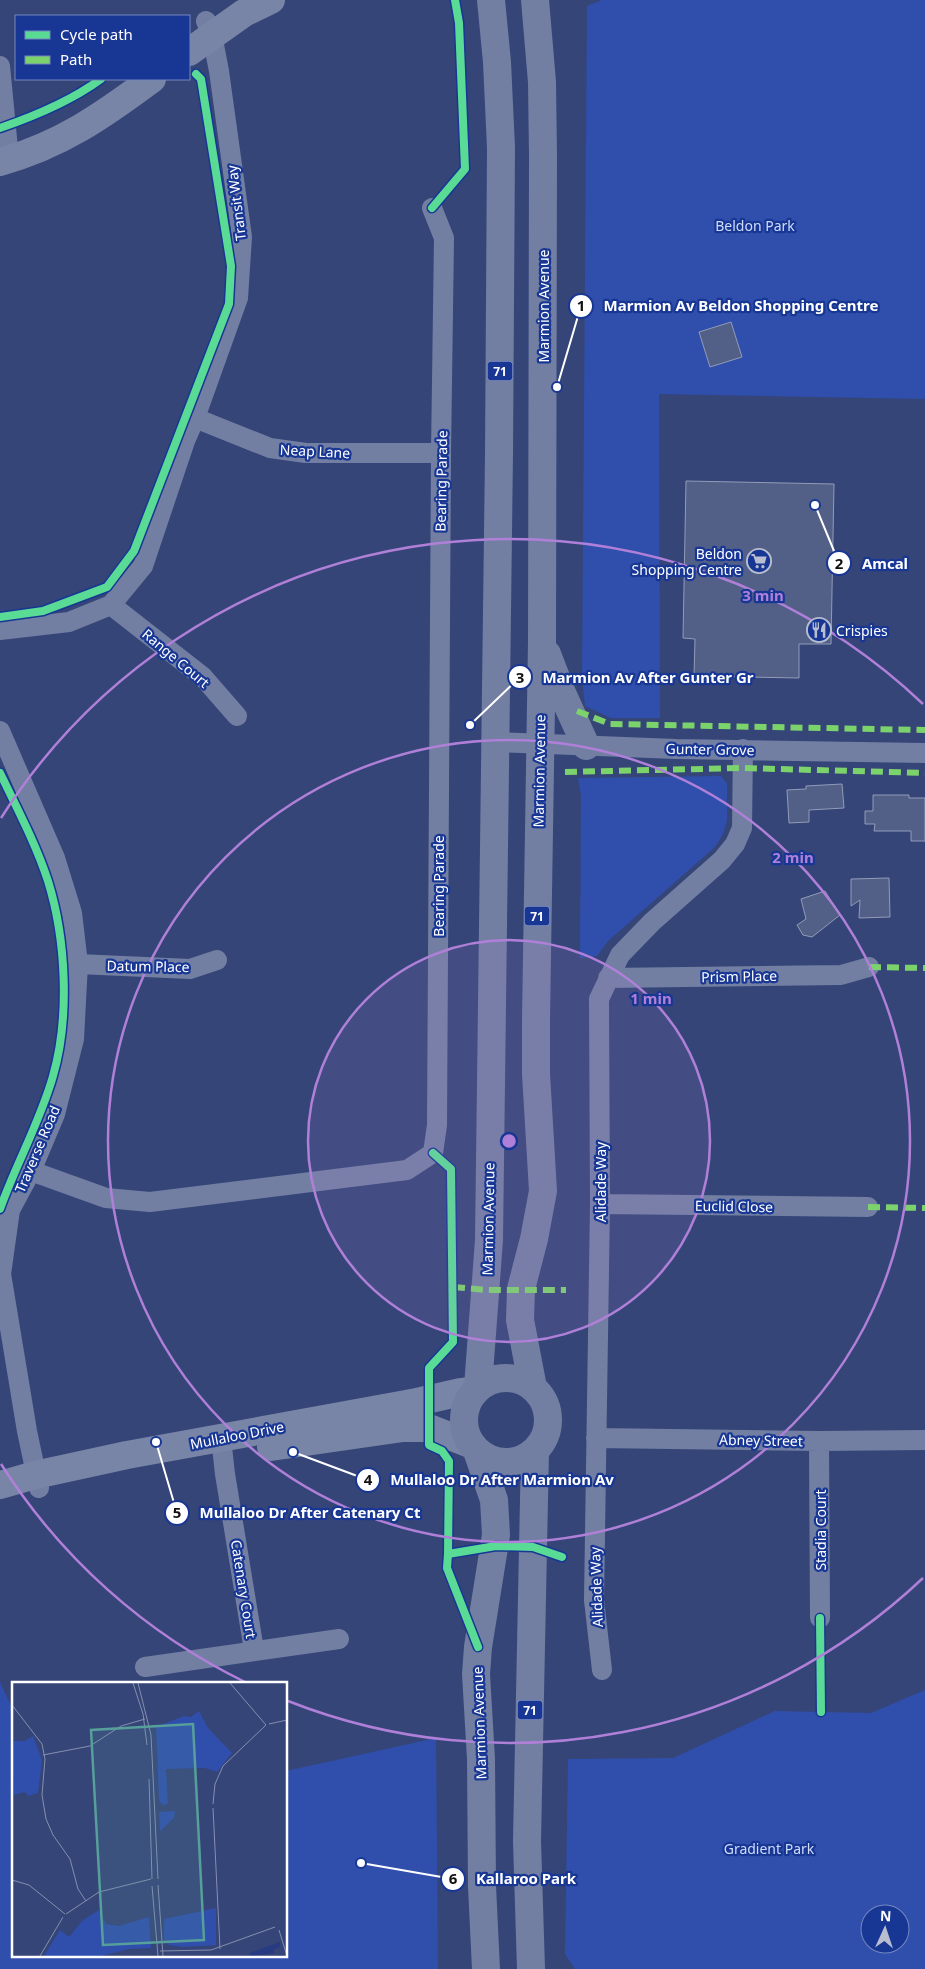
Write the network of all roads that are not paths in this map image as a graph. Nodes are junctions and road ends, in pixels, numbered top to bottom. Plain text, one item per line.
1 (237, 0) edge
2 (271, 0) edge
3 (477, 0) edge
4 (491, 0) edge
5 (535, 0) edge
6 (202, 30) edge
7 (190, 50) edge
8 (0, 66) edge
9 (127, 80) edge
10 (151, 80) edge
11 (500, 148) junction
12 (4, 152) edge
13 (432, 208) dead end
14 (195, 418) junction
15 (441, 453) junction
16 (111, 605) junction
17 (0, 630) edge
18 (542, 641) junction
19 (237, 716) dead end
20 (0, 731) edge
21 (495, 742) junction
22 (540, 744) junction
23 (586, 746) junction
24 (743, 749) junction
25 (925, 752) edge
26 (217, 960) dead end
27 (78, 964) junction
28 (868, 967) dead end
29 (608, 978) junction
30 (31, 1171) junction
31 (600, 1204) junction
32 (868, 1208) dead end
33 (533, 1388) junction
34 (477, 1389) junction
35 (596, 1438) junction
36 (925, 1440) edge
37 (819, 1441) junction
38 (222, 1446) junction
39 (473, 1447) junction
40 (535, 1451) junction
41 (37, 1481) junction
42 (0, 1485) edge
43 (0, 1500) edge
44 (820, 1618) dead end
45 (339, 1639) dead end
46 (254, 1650) junction
47 (145, 1667) dead end
48 (602, 1670) dead end
49 (527, 1841) junction
50 (486, 1969) edge
51 (531, 1969) edge
52 (549, 1969) edge

1 - 6 main road
2 - 6 main road
3 - 11 highway
4 - 11 highway, Marmion Avenue / 71
5 - 18 highway, Marmion Avenue / 71
6 - 7 main road
6 - 14 street, Transit Way
8 - 12 street
9 - 12 main road
10 - 12 main road
11 - 21 highway, Marmion Avenue / 71
13 - 15 street, Bearing Parade
14 - 15 street, Neap Lane
14 - 16 street, Transit Way
15 - 30 street, Bearing Parade
16 - 17 street, Transit Way
16 - 19 street, Range Court
18 - 22 highway, Marmion Avenue / 71
18 - 23 highway
20 - 27 street, Traverse Road
21 - 22 street, Gunter Grove
21 - 34 highway, Marmion Avenue / 71
22 - 23 street, Gunter Grove
22 - 33 highway, Marmion Avenue / 71
23 - 24 street, Gunter Grove
24 - 25 street, Gunter Grove
24 - 29 street, Alidade Way
26 - 27 street, Datum Place
27 - 30 street, Traverse Road
28 - 29 street, Prism Place
29 - 31 street, Alidade Way
30 - 41 street, Traverse Road
31 - 32 street, Euclid Close
31 - 35 street, Alidade Way
33 - 34 highway
33 - 40 highway, 71
34 - 38 main road, Mullaloo Drive
34 - 39 highway, 71
35 - 37 street, Abney Street
35 - 48 street, Alidade Way
36 - 37 street, Abney Street
37 - 44 street, Stadia Court
38 - 39 main road, Mullaloo Drive
38 - 41 main road, Mullaloo Drive
38 - 46 street, Catenary Court
39 - 40 highway
39 - 50 highway, Marmion Avenue / 71
40 - 49 highway, 71
41 - 42 main road, Mullaloo Drive
41 - 43 main road, Mullaloo Drive
45 - 46 street, Catenary Court
46 - 47 street, Catenary Court
49 - 51 highway, 71
49 - 52 highway

